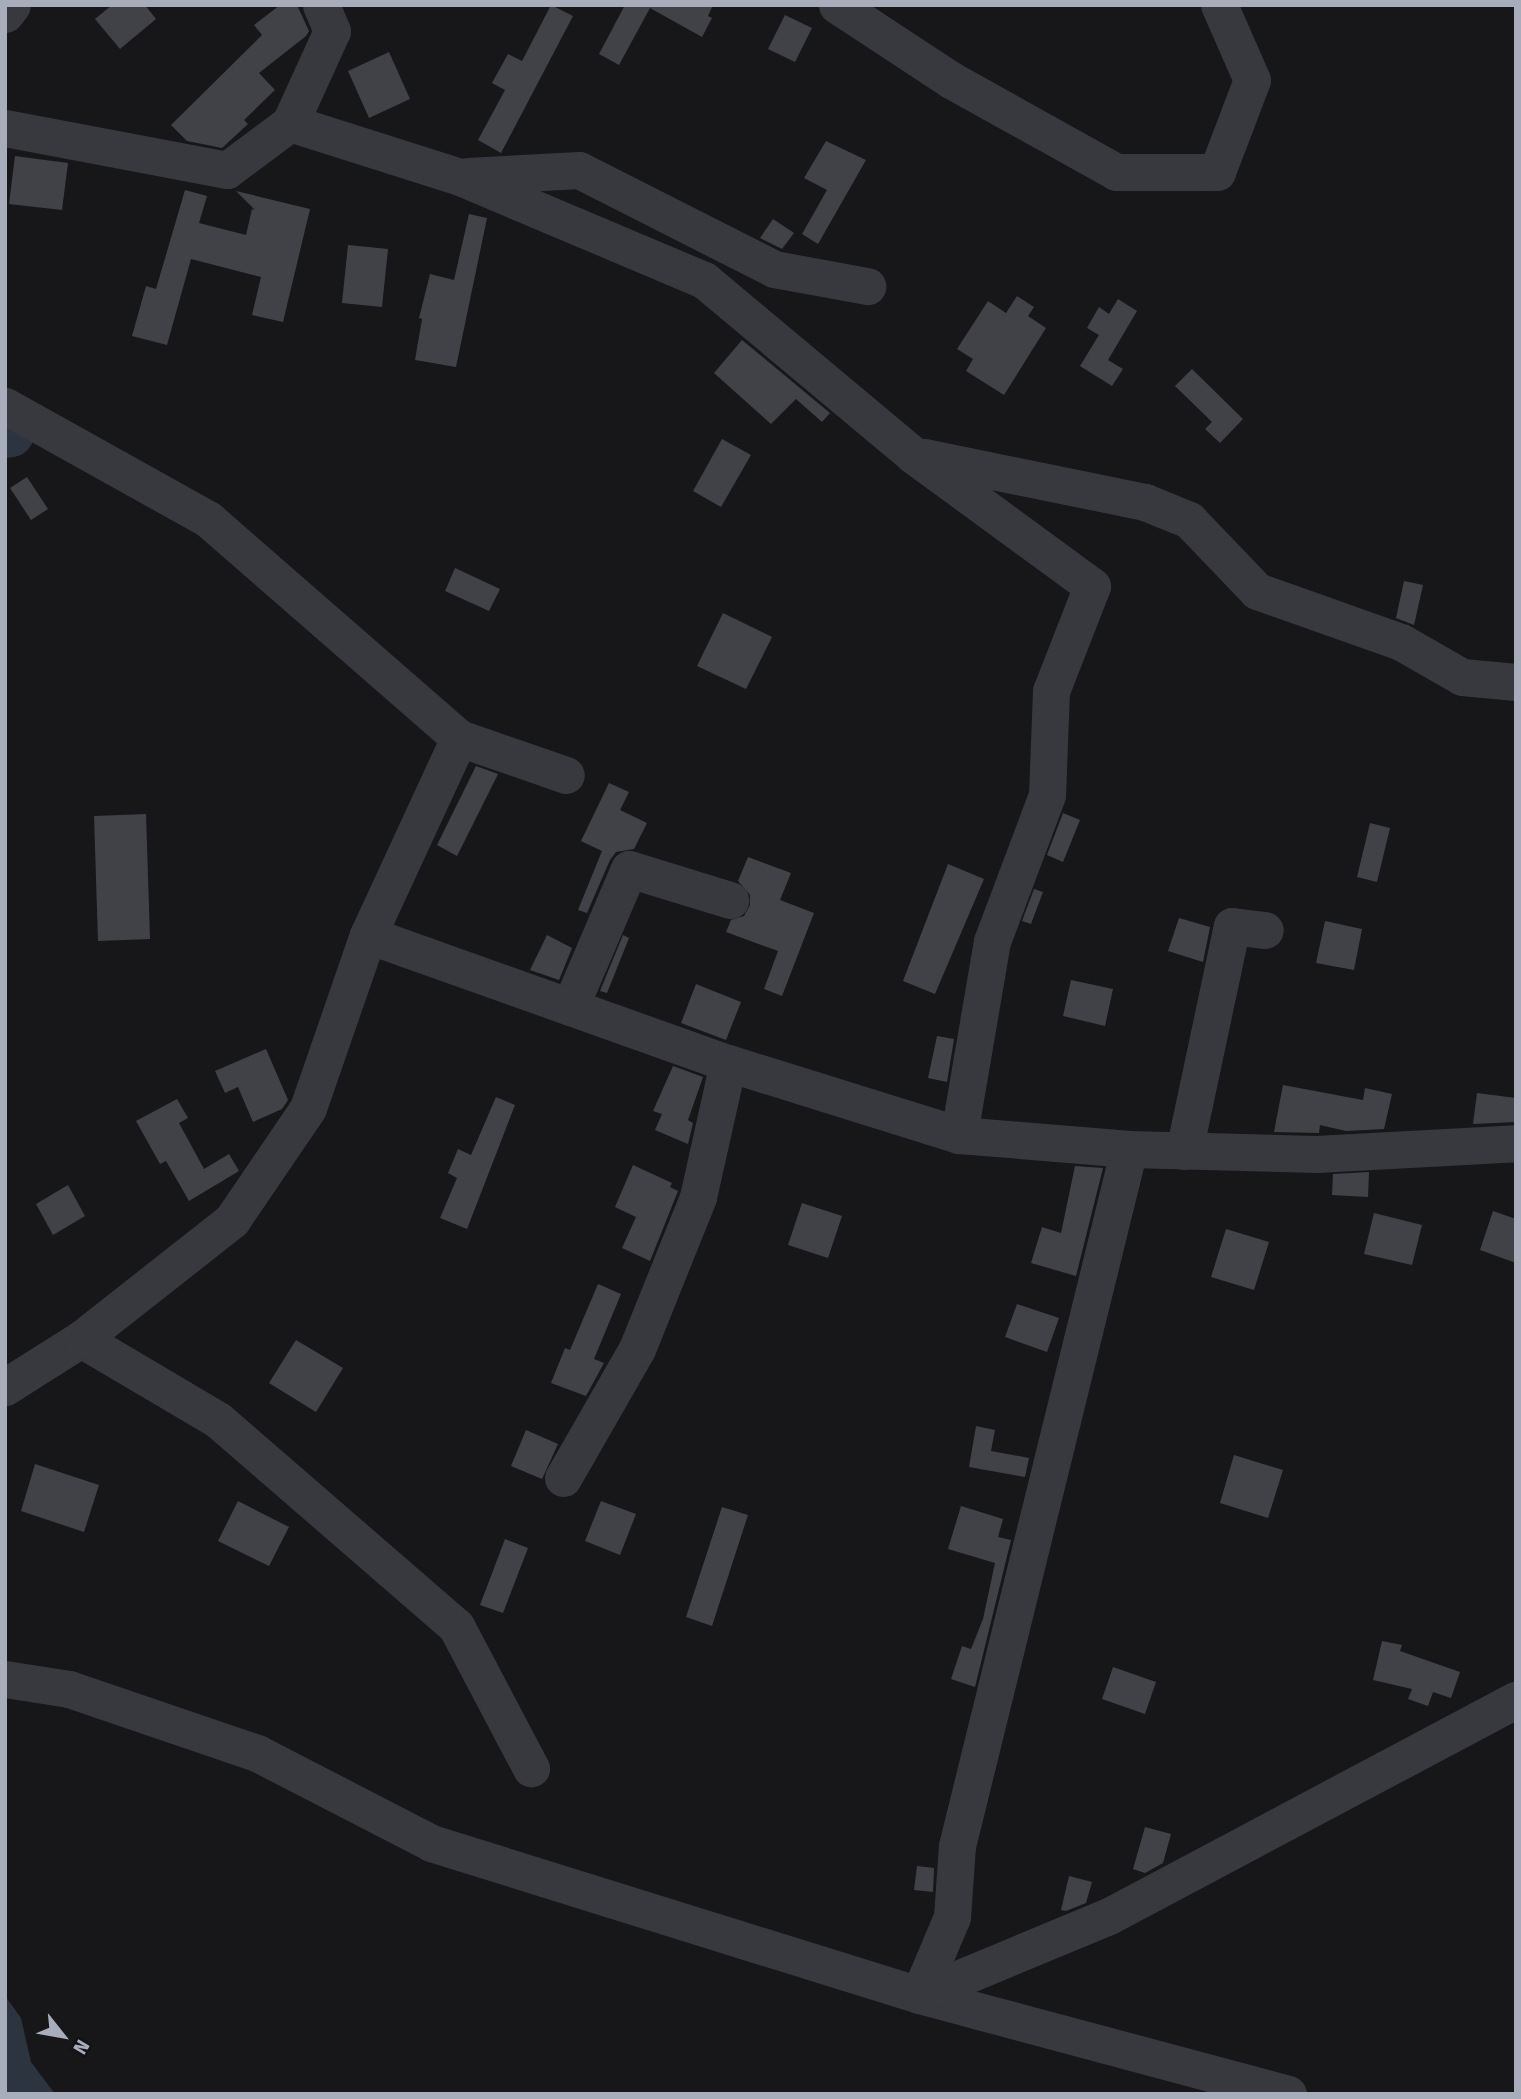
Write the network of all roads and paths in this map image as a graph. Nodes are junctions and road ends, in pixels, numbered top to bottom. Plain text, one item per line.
1 (12, 5) edge
2 (321, 5) edge
3 (837, 5) edge
4 (1219, 5) edge
5 (5, 14) edge
6 (290, 123) junction
7 (5, 128) edge
8 (460, 177) junction
9 (867, 286) dead end
10 (5, 406) edge
11 (913, 455) junction
12 (1516, 682) edge
13 (459, 738) junction
14 (566, 775) dead end
15 (730, 900) dead end
16 (1265, 930) dead end
17 (368, 935) junction
18 (570, 1007) junction
19 (728, 1063) junction
20 (959, 1135) junction
21 (1516, 1143) edge
22 (1129, 1149) junction
23 (1184, 1151) junction
24 (81, 1339) junction
25 (5, 1387) edge
26 (563, 1478) dead end
27 (5, 1679) edge
28 (1516, 1700) edge
29 (531, 1768) dead end
30 (919, 1995) junction
31 (1288, 2094) edge

1 - 5 street
2 - 6 street
3 - 4 street
6 - 7 street
6 - 8 street
8 - 9 street
8 - 11 street
10 - 13 street
11 - 12 street
11 - 20 street
13 - 14 street
13 - 17 street
15 - 18 street
16 - 23 street
17 - 18 street
17 - 24 street
18 - 19 street
19 - 20 street
19 - 26 street
20 - 22 street
21 - 23 street
22 - 23 street
22 - 30 street
24 - 25 street
24 - 29 street
27 - 30 street
28 - 30 street
30 - 31 street

